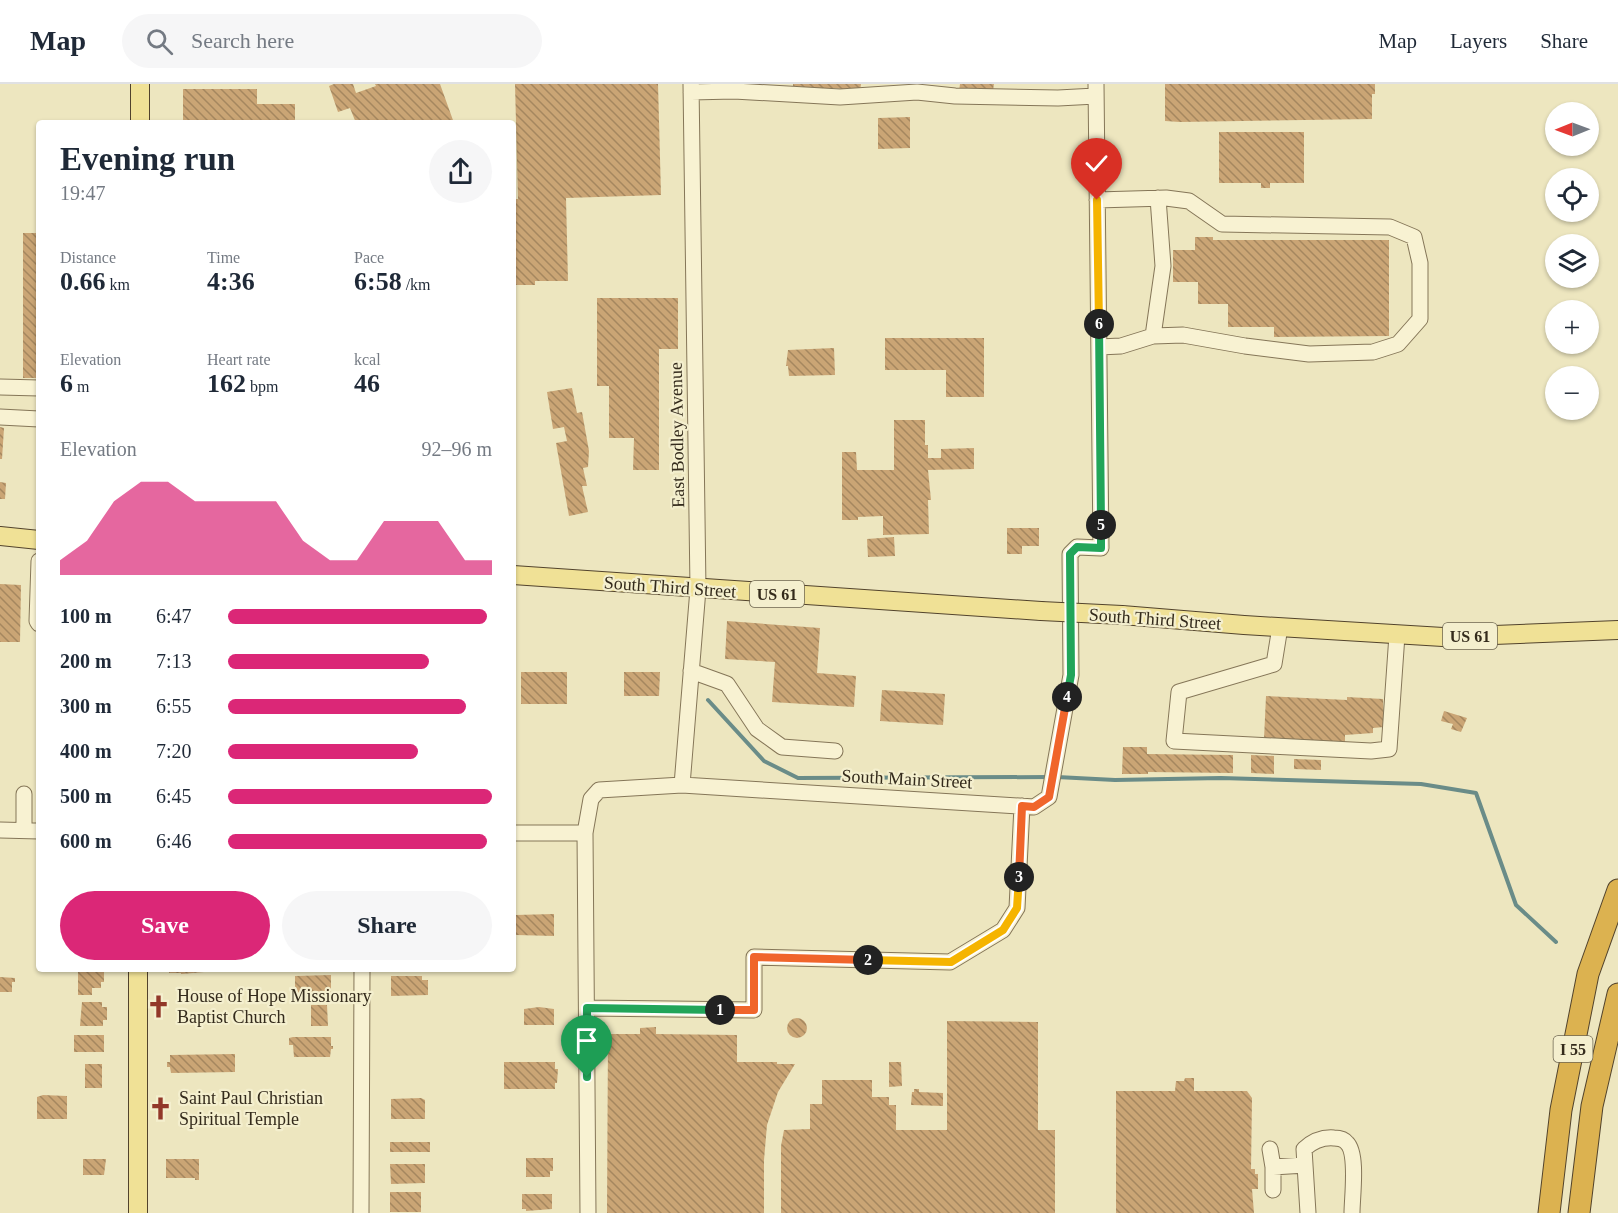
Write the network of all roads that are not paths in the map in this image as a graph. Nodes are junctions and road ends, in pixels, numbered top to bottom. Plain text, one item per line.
1 (140, 84) edge
2 (691, 88) edge
3 (1096, 90) edge
4 (140, 120) edge
5 (1158, 198) junction
6 (1097, 200) junction
7 (1153, 336) junction
8 (1099, 347) junction
9 (0, 387) edge
10 (36, 388) edge
11 (0, 417) edge
12 (36, 419) edge
13 (0, 536) edge
14 (36, 540) edge
15 (516, 576) edge
16 (699, 589) junction
17 (1280, 627) junction
18 (1618, 630) edge
19 (1397, 635) junction
20 (692, 671) junction
21 (835, 751) dead end
22 (682, 785) junction
23 (24, 794) dead end
24 (1022, 806) junction
25 (0, 830) edge
26 (32, 830) edge
27 (516, 833) edge
28 (585, 833) junction
29 (1618, 890) edge
30 (138, 972) edge
31 (362, 972) edge
32 (1618, 994) edge
33 (587, 1008) junction
34 (1270, 1149) dead end
35 (1305, 1166) junction
36 (1273, 1167) junction
37 (1273, 1190) dead end
38 (138, 1213) edge
39 (361, 1213) edge
40 (588, 1213) edge
41 (1308, 1213) edge
42 (1352, 1213) edge
43 (1549, 1213) edge
44 (1579, 1213) edge

1 - 4 main road
2 - 3 street
2 - 16 street, East Bodley Avenue
3 - 6 street
5 - 6 street
5 - 7 street
5 - 7 street
6 - 8 street
7 - 8 street
8 - 24 street, South Main Street
9 - 10 street
11 - 12 street
13 - 14 main road
15 - 16 main road, South Third Street / US 61
16 - 17 main road, South Third Street / US 61, bridge
16 - 20 street, East Bodley Avenue
17 - 19 main road, South Third Street / US 61
17 - 19 street
18 - 19 main road, South Third Street / US 61
20 - 21 street
20 - 22 street, East Bodley Avenue
22 - 24 street, South Main Street
22 - 28 street, South Main Street
23 - 26 street
24 - 33 street
25 - 26 street
27 - 28 street
28 - 33 street
29 - 43 highway, I 55
30 - 38 main road
31 - 39 street
32 - 44 highway, I 55
33 - 40 street
34 - 36 street
35 - 36 street
35 - 41 street
35 - 42 street
36 - 37 street

